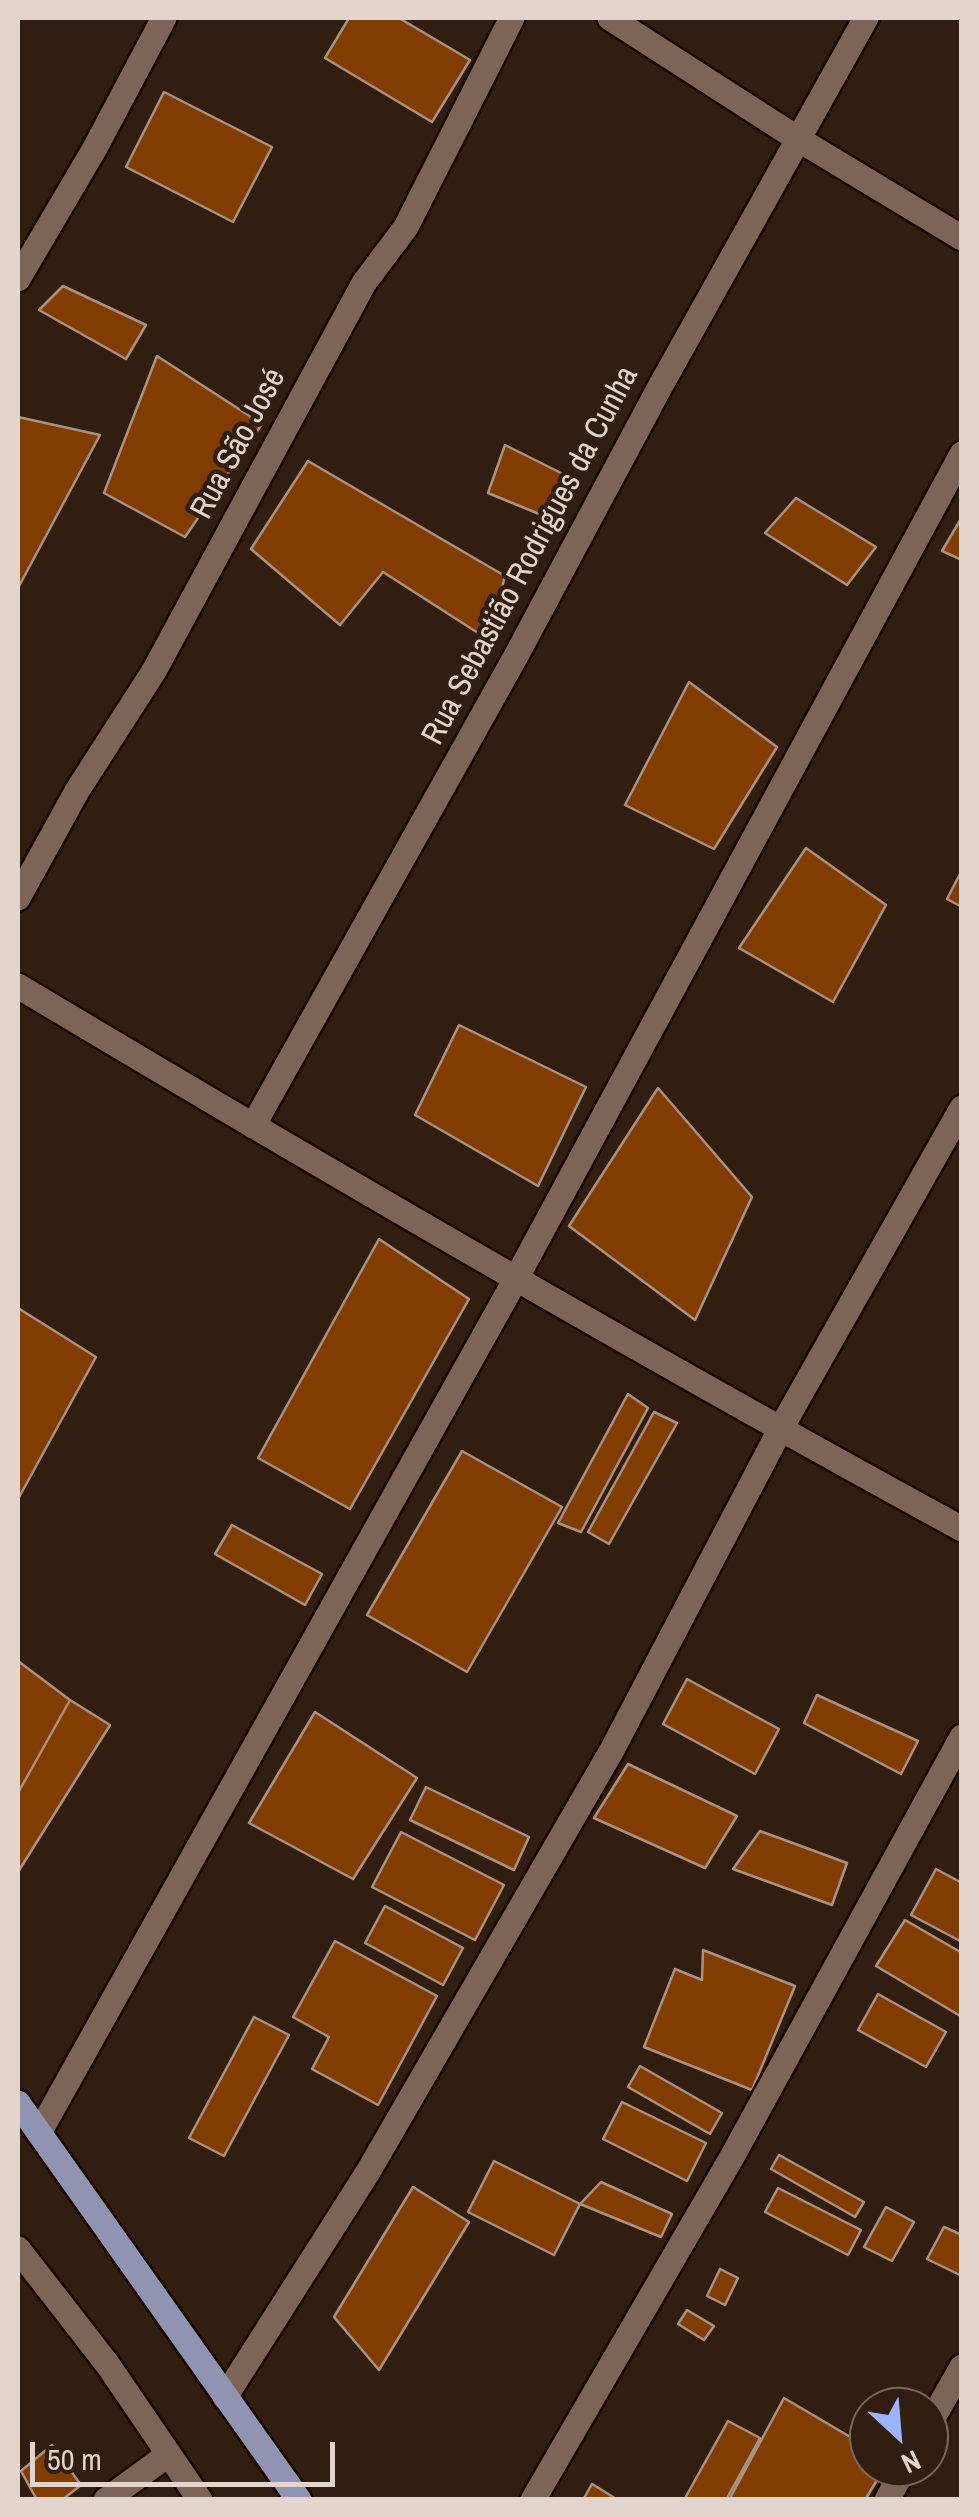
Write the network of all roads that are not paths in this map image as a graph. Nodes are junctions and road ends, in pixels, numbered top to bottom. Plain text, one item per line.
1 (512, 18) edge
2 (610, 18) edge
3 (866, 18) edge
4 (161, 19) edge
5 (798, 139) junction
6 (962, 238) edge
7 (18, 279) edge
8 (962, 454) edge
9 (18, 898) edge
10 (18, 986) edge
11 (962, 1108) edge
12 (253, 1126) junction
13 (517, 1277) junction
14 (780, 1430) junction
15 (962, 1529) edge
16 (962, 1737) edge
17 (18, 2102) edge
18 (39, 2133) junction
19 (21, 2260) edge
20 (962, 2367) edge
21 (949, 2390) edge
22 (225, 2397) junction
23 (169, 2454) junction
24 (106, 2500) edge
25 (200, 2500) edge
26 (300, 2500) edge
27 (532, 2500) edge

1 - 9 street, Rua São José
2 - 5 street
3 - 5 street, Rua Sebastião Rodrigues da Cunha
4 - 7 street
5 - 6 street
5 - 12 street, Rua Sebastião Rodrigues da Cunha
8 - 13 street
10 - 12 street
11 - 14 street
12 - 13 street
13 - 14 street
13 - 18 street
14 - 15 street
14 - 22 street
16 - 27 street
17 - 18 main road
18 - 22 main road
19 - 23 street
20 - 21 street
22 - 26 main road
23 - 24 street
23 - 25 street

